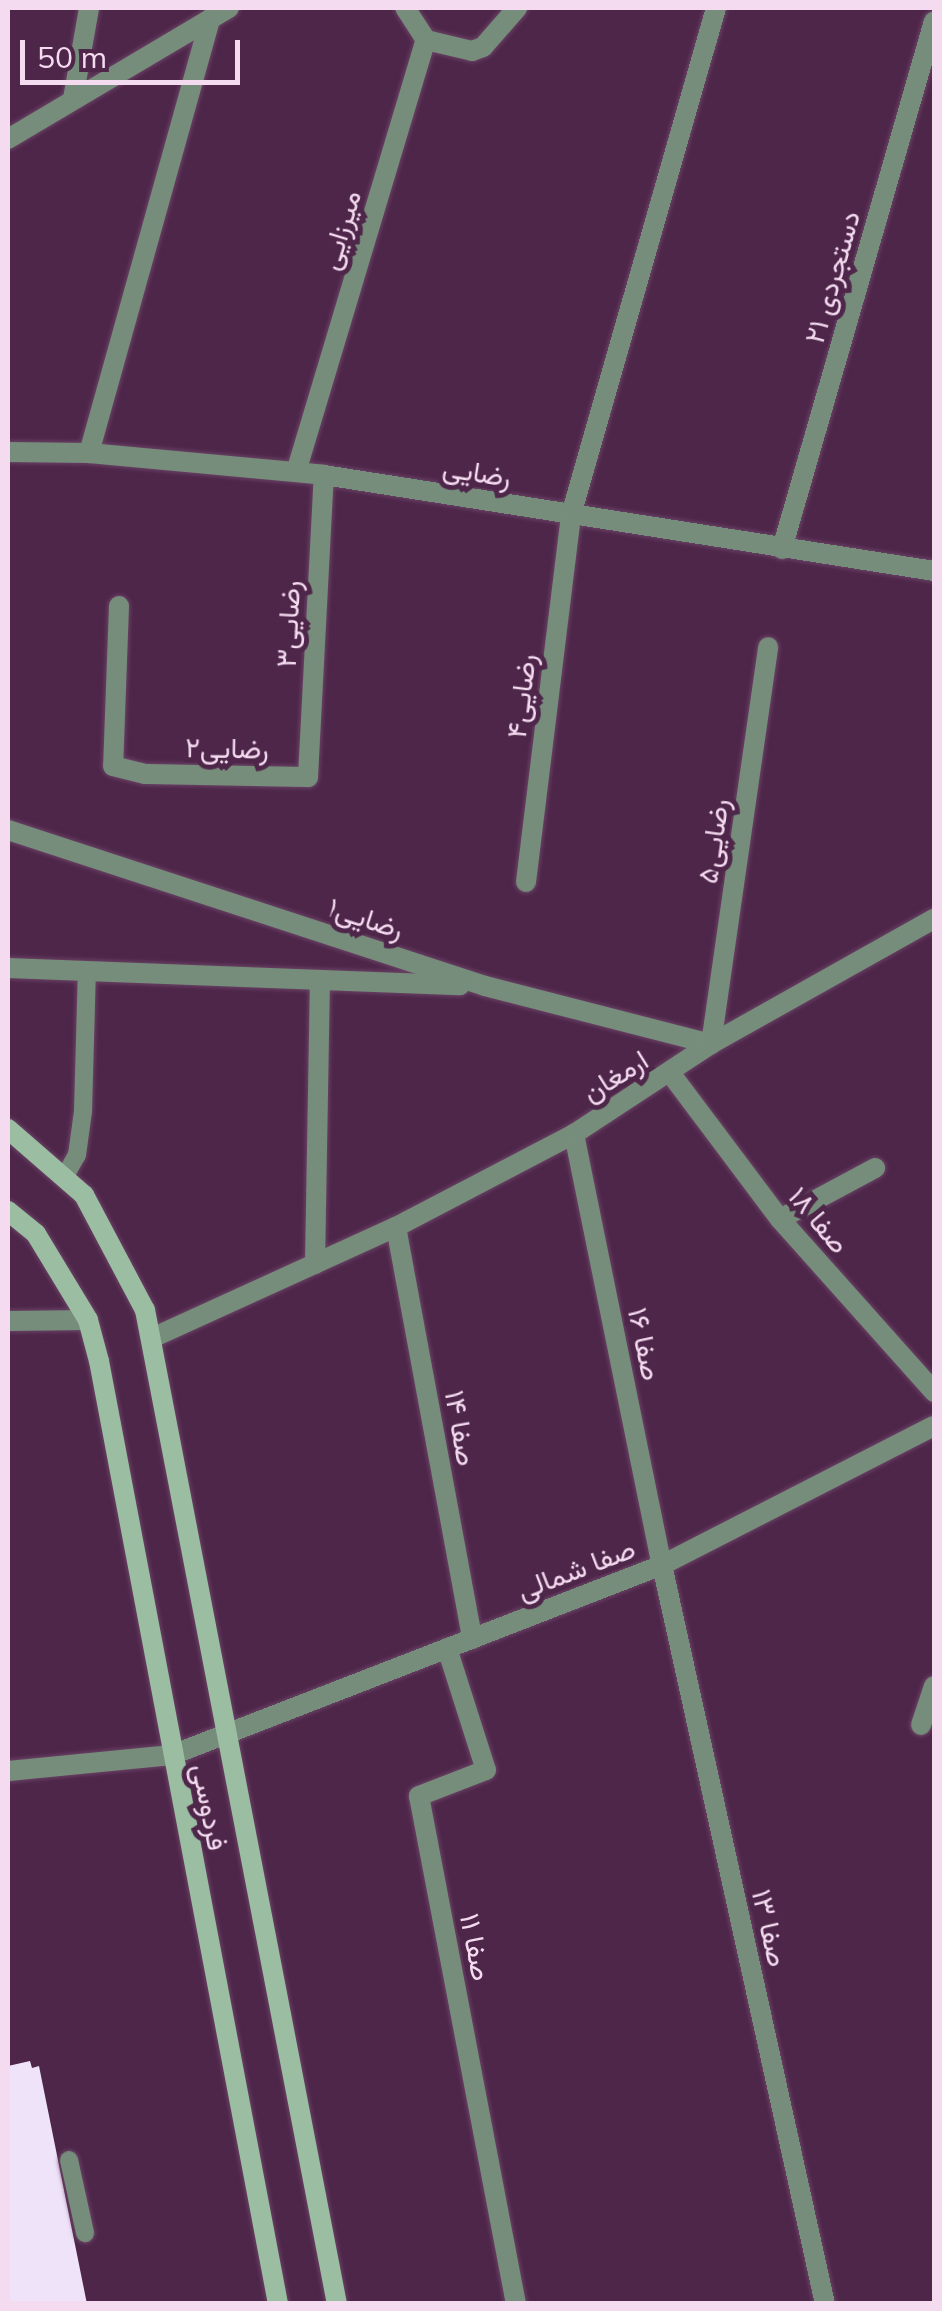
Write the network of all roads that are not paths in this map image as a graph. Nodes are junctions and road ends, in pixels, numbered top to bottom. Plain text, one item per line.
1 (88, 8) edge
2 (229, 8) edge
3 (405, 8) edge
4 (518, 8) edge
5 (716, 8) edge
6 (210, 18) junction
7 (934, 21) edge
8 (426, 40) junction
9 (74, 99) junction
10 (8, 139) edge
11 (8, 452) edge
12 (89, 453) junction
13 (296, 472) junction
14 (324, 475) junction
15 (572, 516) junction
16 (782, 549) junction
17 (934, 570) edge
18 (119, 606) dead end
19 (768, 647) dead end
20 (308, 777) joint
21 (8, 830) edge
22 (526, 882) dead end
23 (934, 917) edge
24 (8, 968) edge
25 (86, 971) junction
26 (320, 980) junction
27 (485, 986) junction
28 (712, 1044) junction
29 (671, 1074) junction
30 (8, 1128) edge
31 (574, 1134) junction
32 (875, 1168) dead end
33 (64, 1178) junction
34 (8, 1210) edge
35 (780, 1219) junction
36 (396, 1227) junction
37 (315, 1264) junction
38 (88, 1320) junction
39 (8, 1321) edge
40 (152, 1338) junction
41 (934, 1392) edge
42 (934, 1426) edge
43 (662, 1565) junction
44 (472, 1639) junction
45 (447, 1648) junction
46 (934, 1686) edge
47 (921, 1724) dead end
48 (225, 1734) junction
49 (172, 1755) junction
50 (8, 1771) edge
51 (69, 2160) dead end
52 (85, 2233) dead end
53 (278, 2304) edge
54 (337, 2304) edge
55 (516, 2304) edge
56 (826, 2304) edge

1 - 9 street
2 - 6 street
3 - 8 street
4 - 8 street
5 - 15 street, رضایی۴
6 - 9 street
6 - 12 street
7 - 16 street, دستجردی ۲۱
8 - 13 street, میرزایی
9 - 10 street
11 - 12 street, رضایی
12 - 13 street, رضایی
13 - 14 street, رضایی
14 - 15 street, رضایی
14 - 20 street, رضایی۳
15 - 16 street, رضایی
15 - 22 street, رضایی۴
16 - 17 street, رضایی
18 - 20 street, رضایی۲
19 - 28 street, رضایی۵
21 - 27 street, رضایی۱
23 - 28 street, ارمغان
24 - 25 street
25 - 26 street
25 - 33 lane
26 - 27 street
26 - 37 street
27 - 28 street, رضایی۱
28 - 29 street, ارمغان
29 - 31 street, ارمغان
29 - 35 street, صفا ۱۸
30 - 33 main road, فردوسی
31 - 36 street, ارمغان
31 - 43 street, صفا ۱۶
32 - 35 street
33 - 40 main road, فردوسی
34 - 38 main road, فردوسی
35 - 41 street, صفا ۱۸
36 - 37 street, ارمغان
36 - 44 street, صفا ۱۴
37 - 40 street, ارمغان
38 - 39 street
38 - 49 main road, فردوسی
40 - 48 main road, فردوسی
42 - 43 street, صفا شمالی
43 - 44 street, صفا شمالی
43 - 56 street, صفا ۱۳
44 - 45 street, صفا شمالی
45 - 48 street, صفا شمالی
45 - 55 street, صفا ۱۱
46 - 47 street
48 - 49 street, صفا شمالی
48 - 54 main road, فردوسی
49 - 50 street, صفا شمالی
49 - 53 main road, فردوسی
51 - 52 lane

